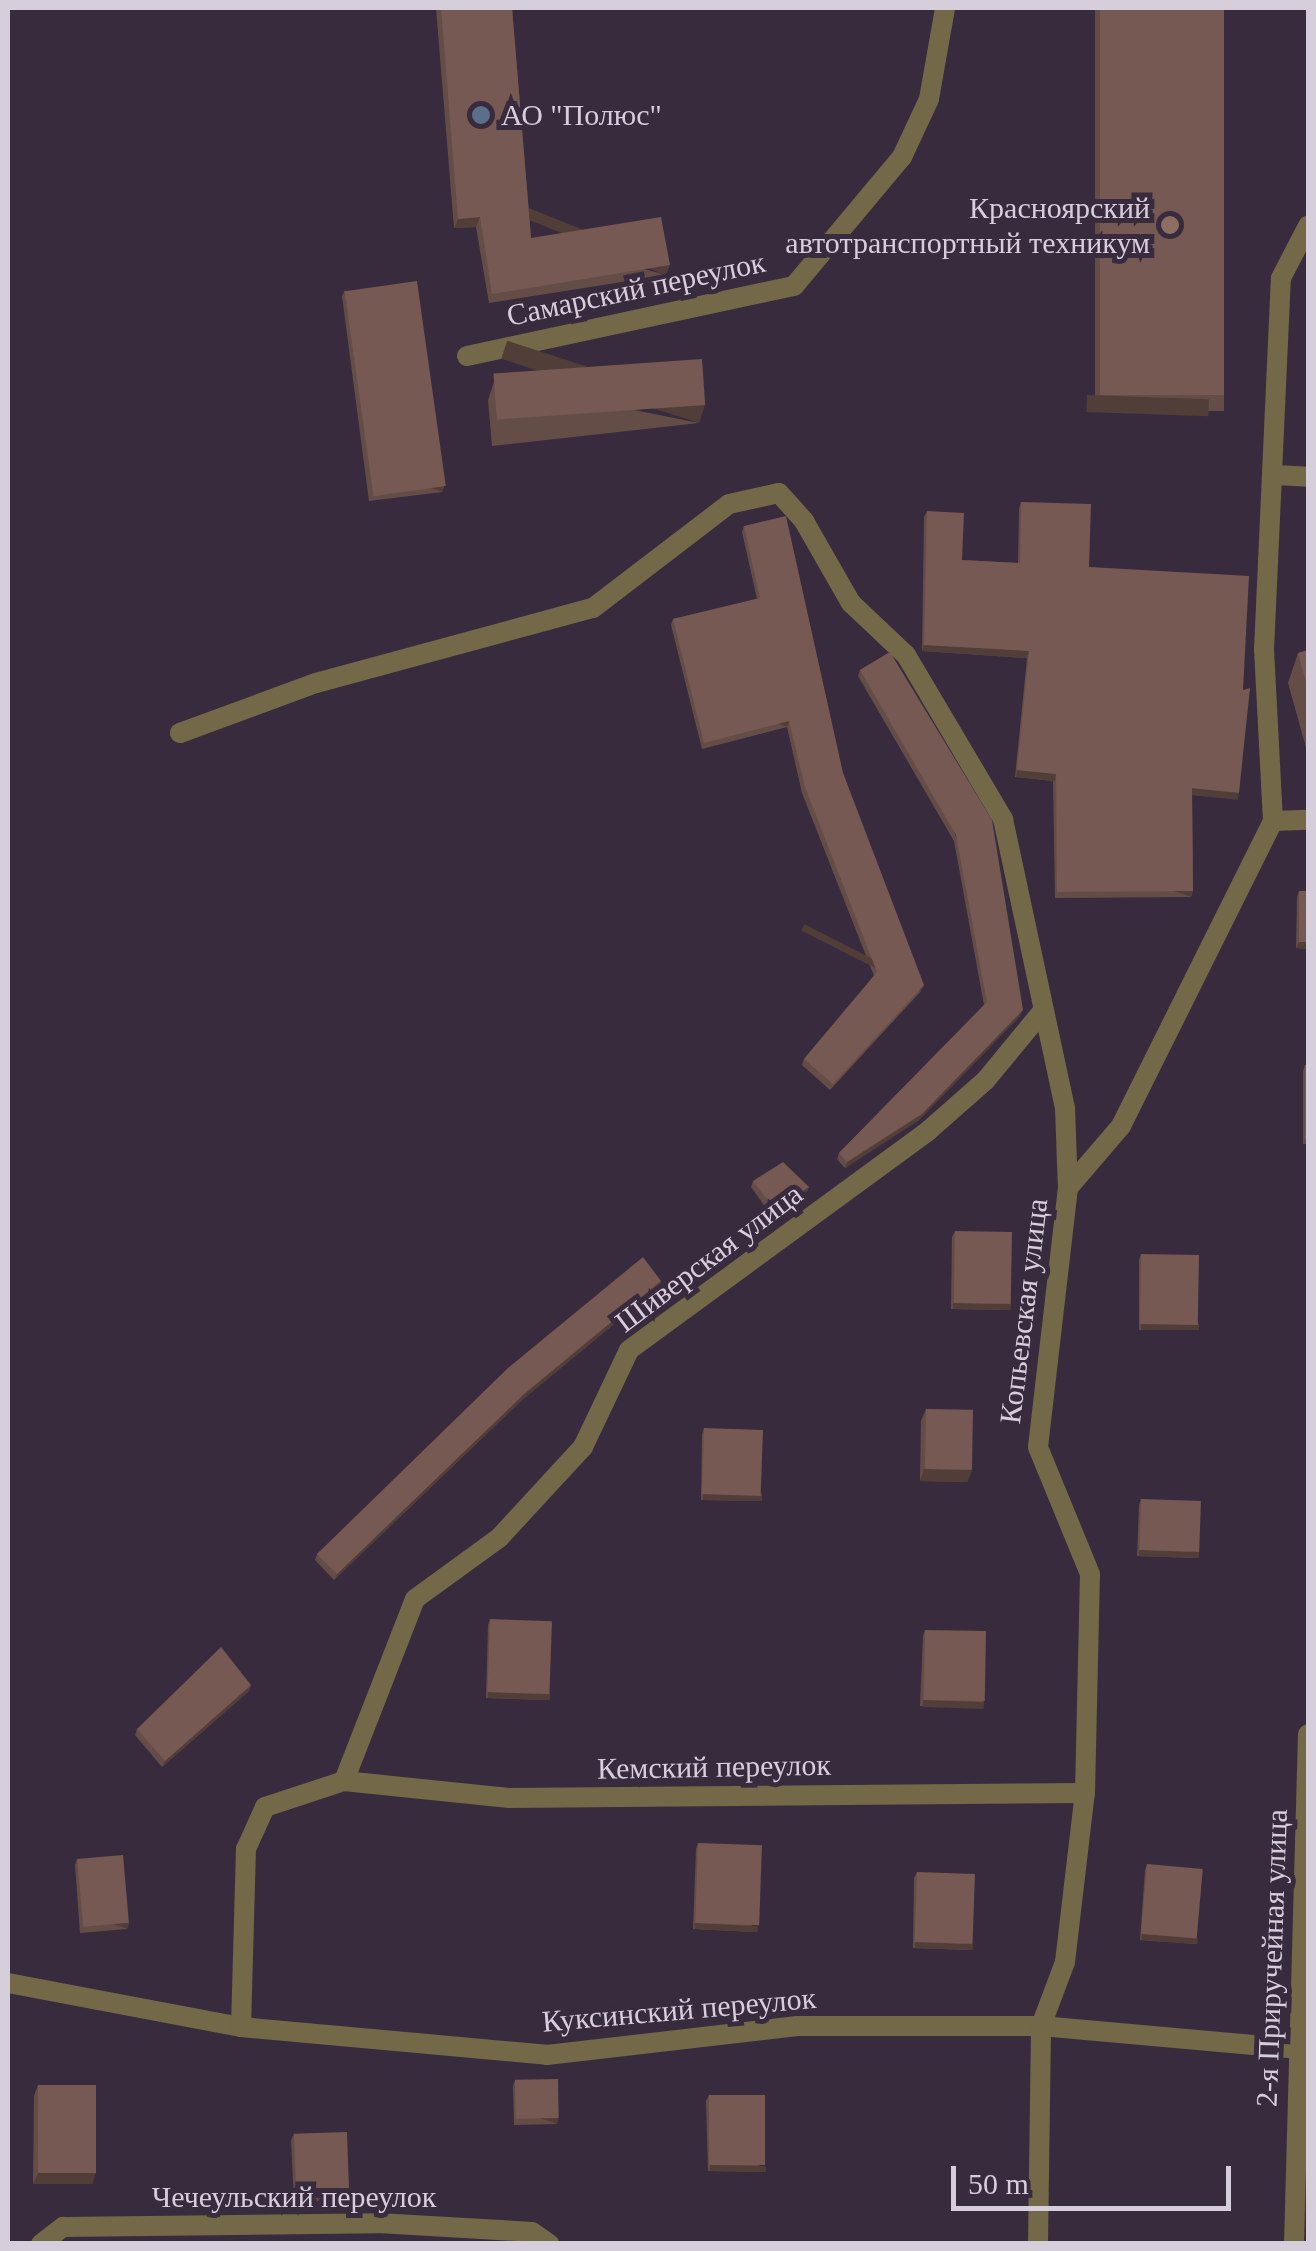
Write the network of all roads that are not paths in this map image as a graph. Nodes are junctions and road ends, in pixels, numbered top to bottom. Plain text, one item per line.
1 (946, 8) edge
2 (1308, 226) edge
3 (467, 356) dead end
4 (1275, 475) junction
5 (1308, 476) edge
6 (180, 733) dead end
7 (1308, 820) edge
8 (1272, 821) junction
9 (1041, 1013) junction
10 (1068, 1188) junction
11 (1308, 1734) edge
12 (344, 1781) junction
13 (1085, 1793) junction
14 (8, 1982) edge
15 (1041, 2026) junction
16 (241, 2027) junction
17 (1300, 2049) junction
18 (42, 2244) edge
19 (549, 2244) edge
20 (1038, 2244) edge
21 (1294, 2244) edge

1 - 3 street, Самарский переулок
2 - 4 street
4 - 5 street
4 - 8 street
6 - 9 street
7 - 8 street
8 - 10 street, Копьевская улица
9 - 10 street
9 - 12 street, Шиверская улица
10 - 13 street, Копьевская улица
11 - 17 street, 2-я Приручейная улица
12 - 13 street, Кемский переулок
12 - 16 street
13 - 15 street, Копьевская улица
14 - 16 street, Куксинский переулок
15 - 16 street, Куксинский переулок
15 - 17 street, Куксинский переулок
15 - 20 street, Копьевская улица
17 - 21 street, 2-я Приручейная улица
18 - 19 street, Чечеульский переулок

